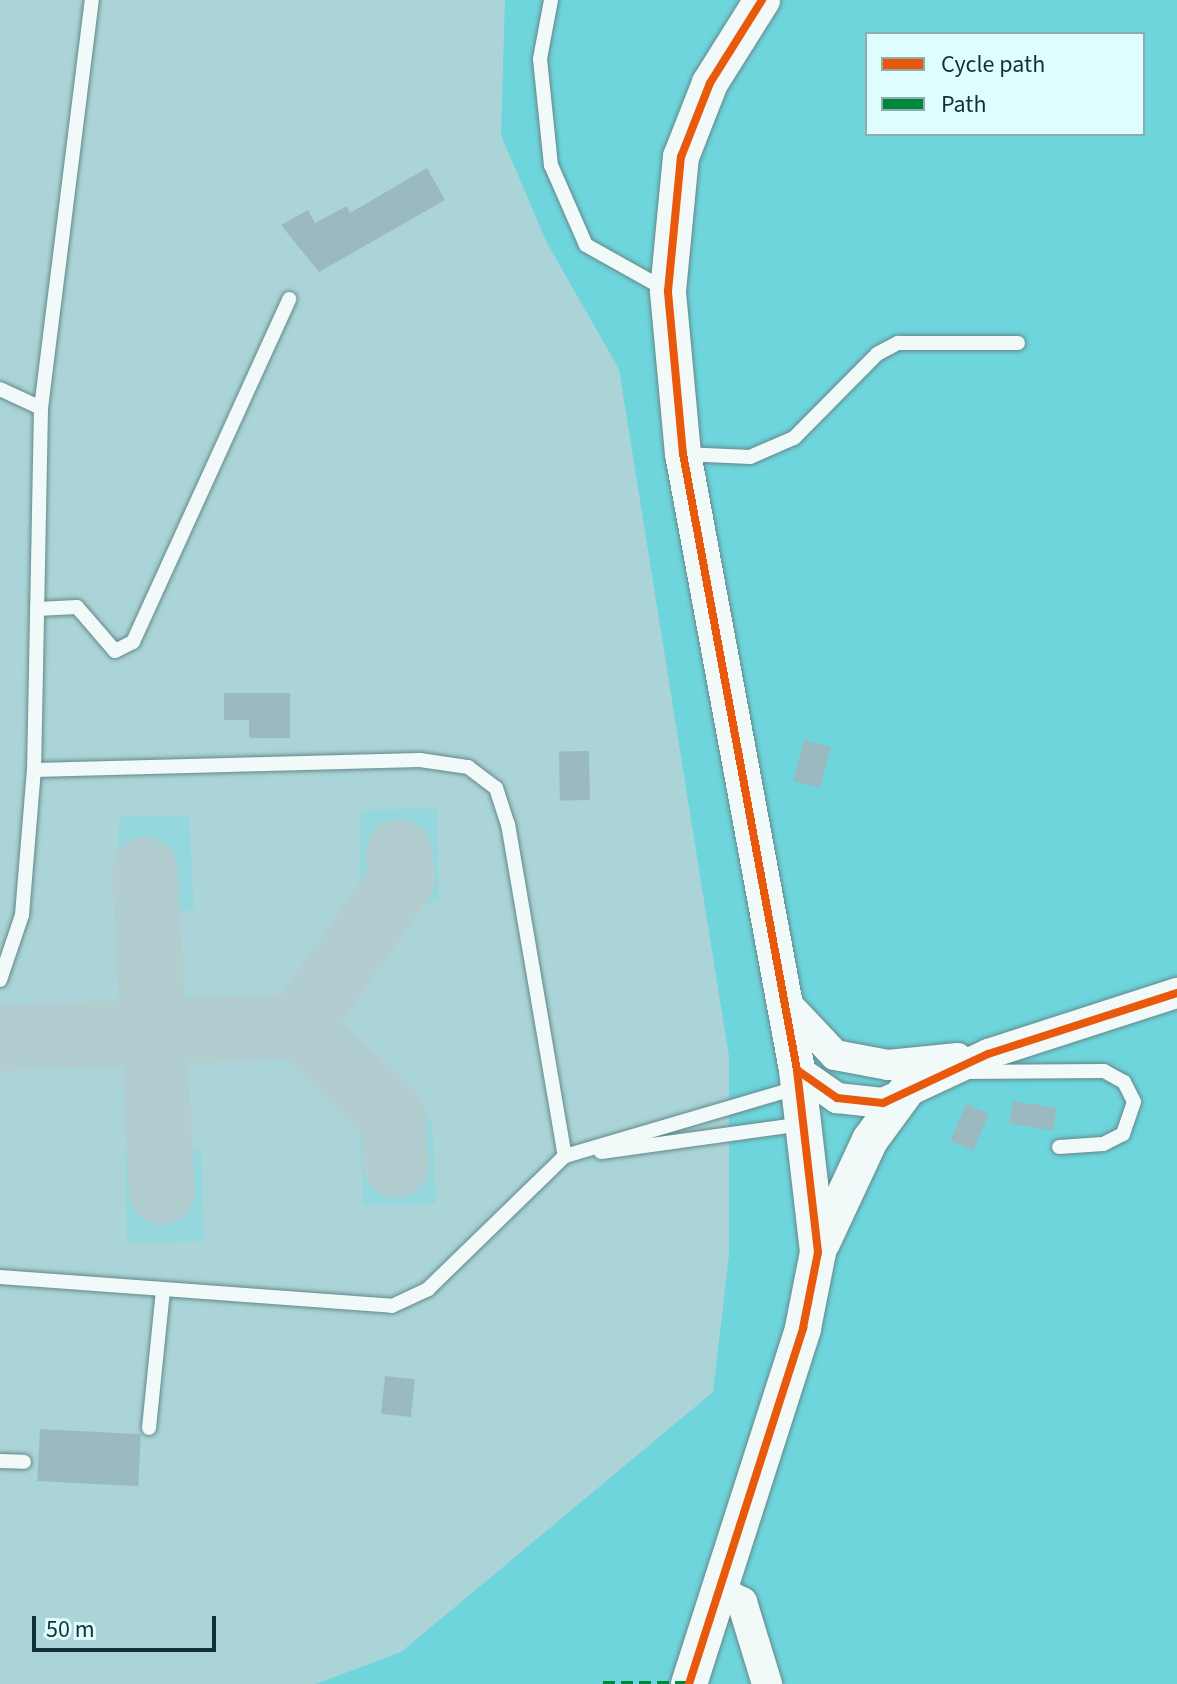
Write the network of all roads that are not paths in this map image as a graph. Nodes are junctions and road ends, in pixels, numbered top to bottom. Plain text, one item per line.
1 (92, 0) edge
2 (551, 0) edge
3 (762, 0) edge
4 (668, 291) junction
5 (289, 299) dead end
6 (1018, 343) dead end
7 (0, 389) edge
8 (41, 408) junction
9 (683, 454) junction
10 (37, 609) junction
11 (34, 770) junction
12 (0, 980) edge
13 (1177, 993) edge
14 (785, 1002) junction
15 (988, 1054) junction
16 (862, 1063) junction
17 (950, 1070) junction
18 (807, 1083) junction
19 (906, 1091) junction
20 (805, 1124) junction
21 (1059, 1147) dead end
22 (565, 1156) junction
23 (818, 1252) junction
24 (0, 1277) edge
25 (163, 1290) junction
26 (149, 1428) dead end
27 (0, 1461) edge
28 (24, 1462) dead end
29 (720, 1591) junction
30 (689, 1684) edge
31 (767, 1684) edge

1 - 8 lane
2 - 4 lane
3 - 4 street
4 - 9 street
5 - 10 lane
6 - 9 lane
7 - 8 lane
8 - 10 lane
9 - 14 street
10 - 11 lane
11 - 12 lane
11 - 22 lane
13 - 15 street
14 - 16 street
14 - 18 street
15 - 16 street
15 - 17 street
16 - 18 street
17 - 19 street
17 - 21 lane
18 - 19 street
18 - 20 street
18 - 22 lane
19 - 23 street
20 - 22 lane
20 - 23 street
22 - 25 lane
23 - 29 street
24 - 25 lane
25 - 26 lane
27 - 28 lane
29 - 30 street
29 - 31 street

